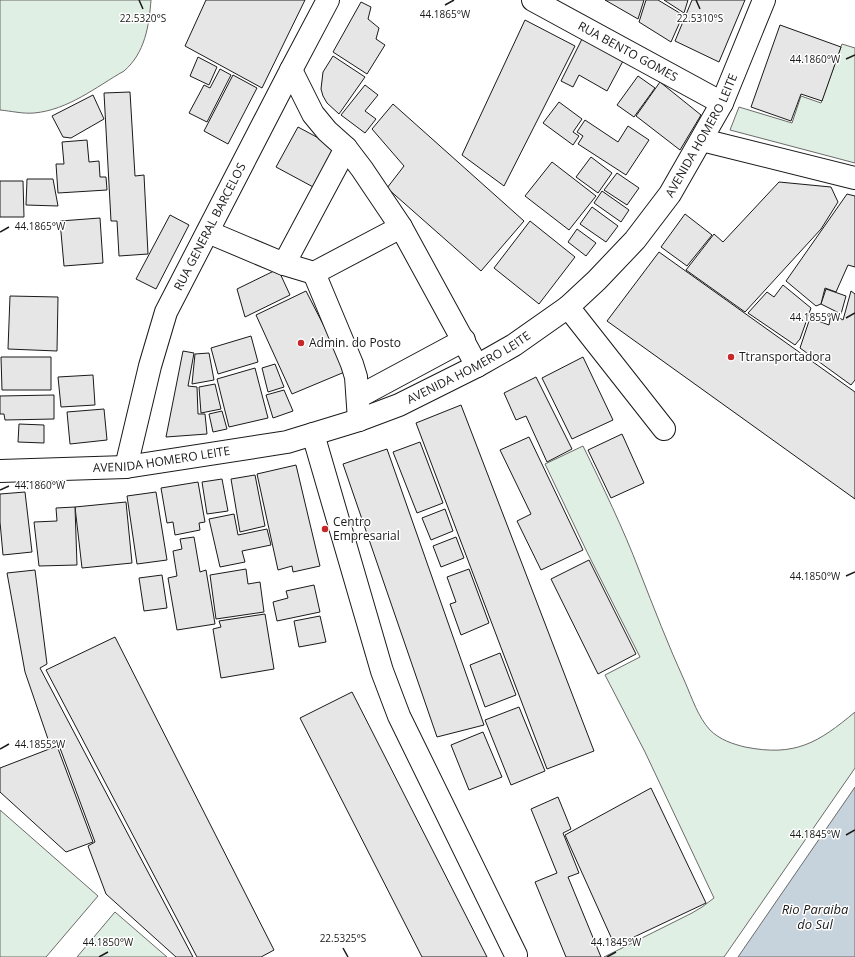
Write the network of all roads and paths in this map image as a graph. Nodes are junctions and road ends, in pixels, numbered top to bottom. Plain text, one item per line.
1 (328, 0) edge
2 (533, 0) edge
3 (764, 0) edge
4 (291, 70) junction
5 (722, 103) junction
6 (702, 140) junction
7 (346, 148) junction
8 (855, 178) edge
9 (401, 227) junction
10 (208, 232) junction
11 (284, 264) junction
12 (314, 273) junction
13 (568, 307) junction
14 (464, 340) junction
15 (477, 366) junction
16 (358, 397) junction
17 (359, 420) junction
18 (664, 429) dead end
19 (313, 434) junction
20 (126, 467) junction
21 (0, 471) edge
22 (516, 955) dead end

1 - 4 street, RUA GENERAL BARCELOS
2 - 5 street, RUA BENTO GOMES
3 - 5 street, AVENIDA HOMERO LEITE
4 - 7 street
4 - 10 street, RUA GENERAL BARCELOS
5 - 6 street, AVENIDA HOMERO LEITE
6 - 8 street
6 - 13 street, AVENIDA HOMERO LEITE
7 - 9 street
7 - 11 street
9 - 12 street
9 - 14 street
10 - 11 street
10 - 20 street, RUA GENERAL BARCELOS
11 - 12 street
12 - 16 street
13 - 15 street, AVENIDA HOMERO LEITE
13 - 18 street
14 - 15 street
14 - 16 street
15 - 17 street, AVENIDA HOMERO LEITE
16 - 17 street
17 - 19 street, AVENIDA HOMERO LEITE
19 - 20 street, AVENIDA HOMERO LEITE
19 - 22 street
20 - 21 street, AVENIDA HOMERO LEITE

